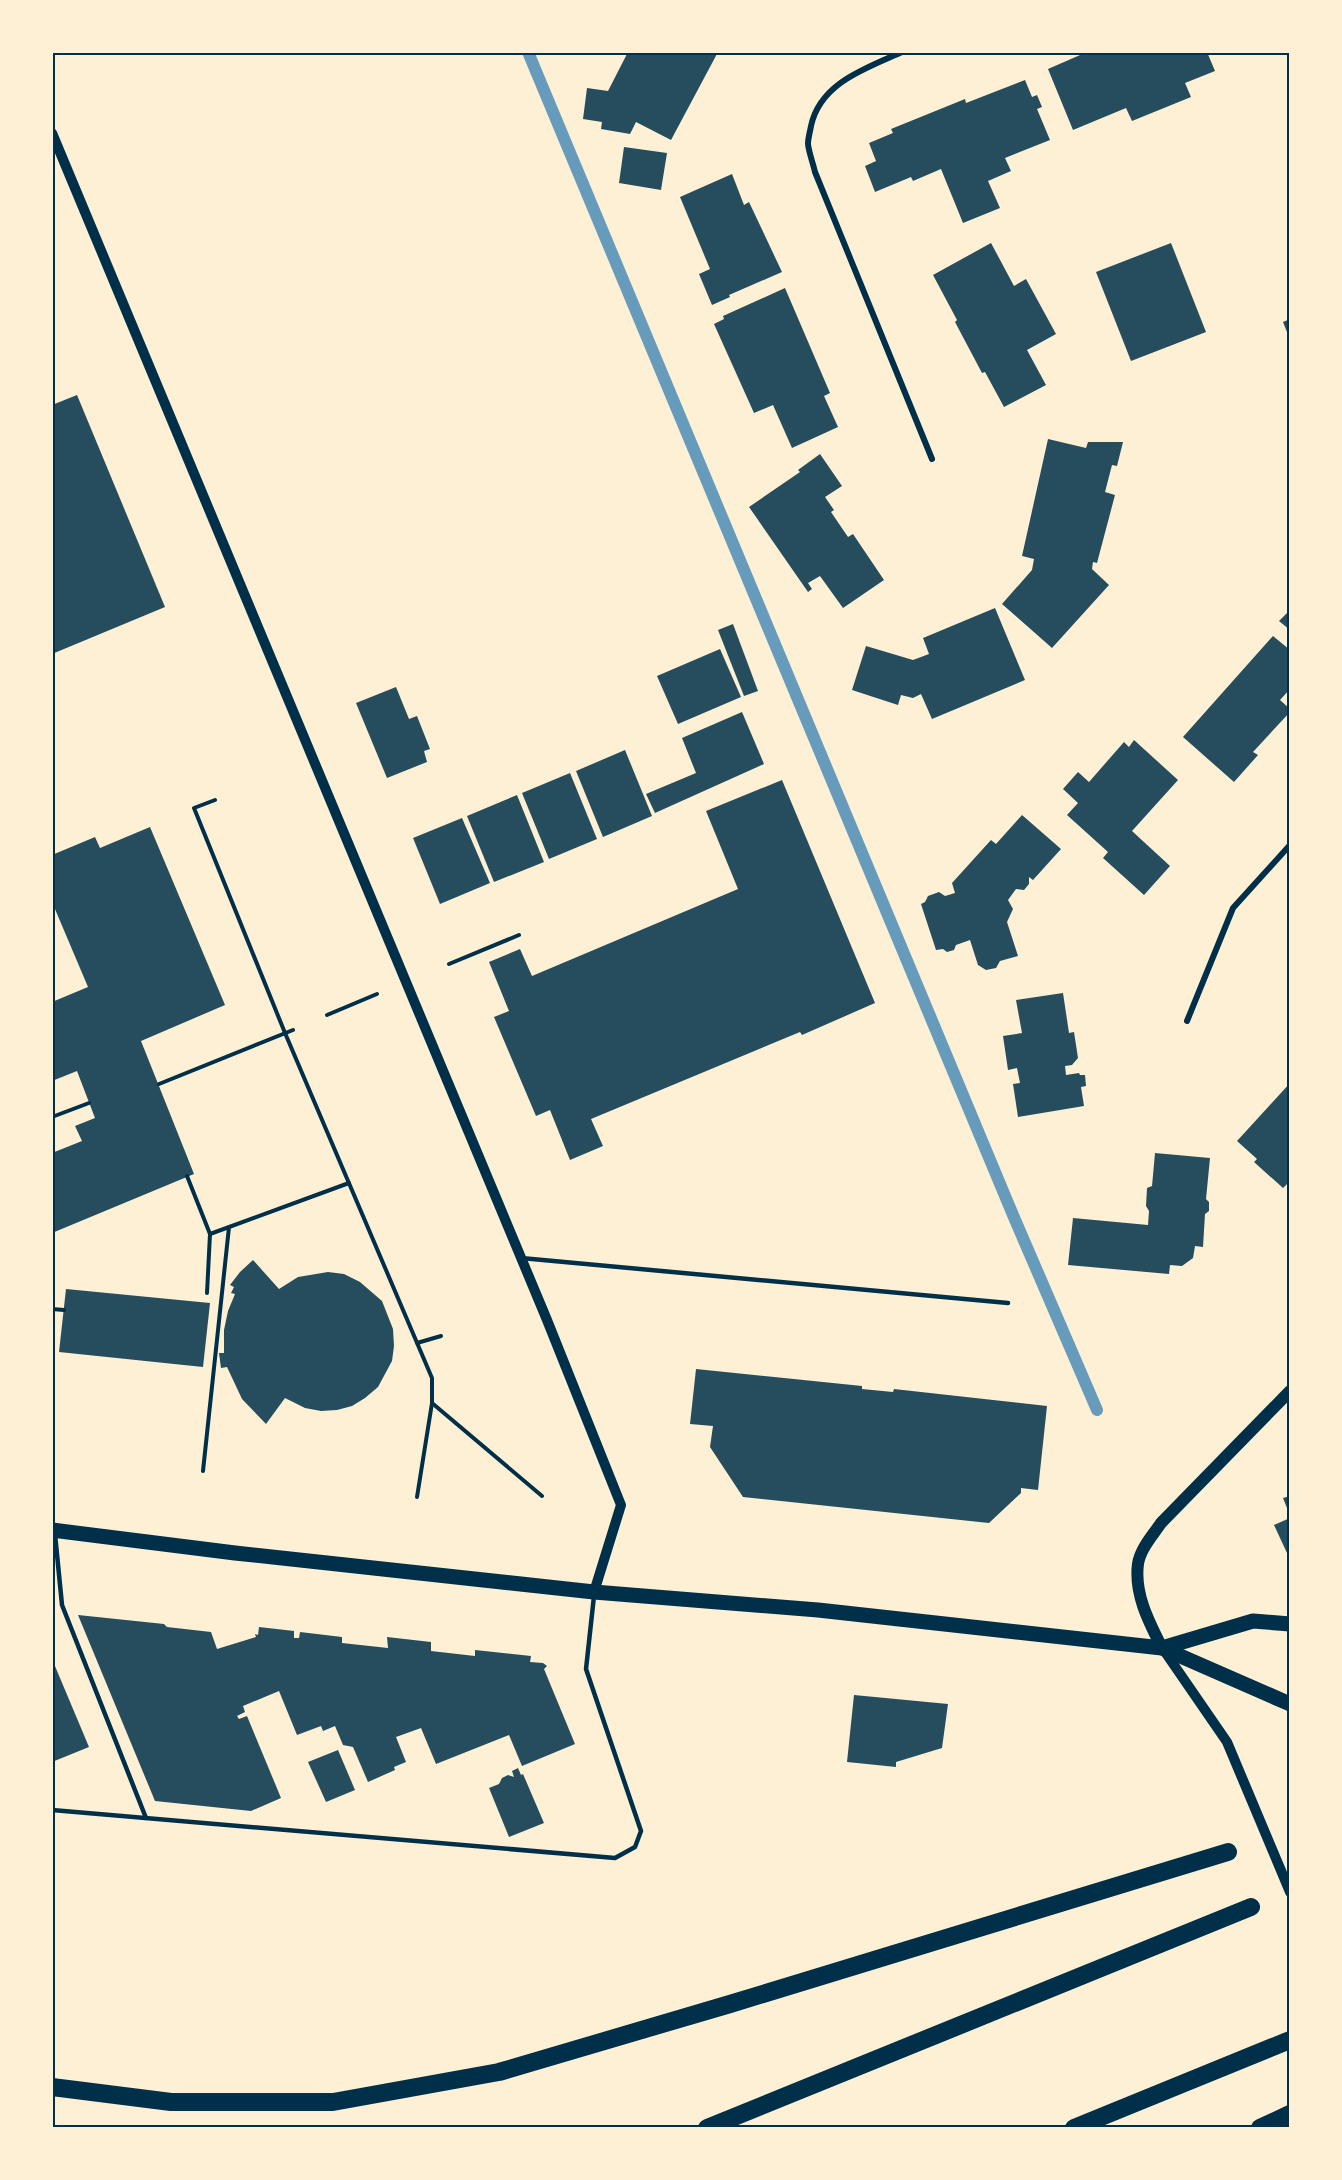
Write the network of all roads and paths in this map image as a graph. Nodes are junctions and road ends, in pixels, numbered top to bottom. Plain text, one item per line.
1 (902, 52) edge
2 (52, 133) edge
3 (932, 459) dead end
4 (215, 800) dead end
5 (1290, 845) edge
6 (519, 935) dead end
7 (449, 964) dead end
8 (377, 994) dead end
9 (327, 1015) dead end
10 (1187, 1021) dead end
11 (293, 1029) dead end
12 (285, 1033) junction
13 (159, 1084) dead end
14 (89, 1103) dead end
15 (52, 1117) edge
16 (187, 1176) dead end
17 (349, 1183) junction
18 (229, 1227) junction
19 (210, 1234) junction
20 (521, 1258) junction
21 (207, 1293) dead end
22 (1008, 1303) dead end
23 (52, 1309) edge
24 (64, 1310) dead end
25 (441, 1336) dead end
26 (417, 1343) junction
27 (1290, 1391) edge
28 (432, 1403) junction
29 (203, 1471) dead end
30 (542, 1496) dead end
31 (417, 1497) dead end
32 (53, 1530) edge
33 (594, 1592) junction
34 (1290, 1624) edge
35 (1162, 1648) junction
36 (1290, 1704) edge
37 (52, 1810) edge
38 (146, 1818) junction
39 (1228, 1852) dead end
40 (1290, 1892) edge
41 (1251, 1907) dead end
42 (1290, 2040) edge
43 (52, 2087) edge
44 (1290, 2114) edge
45 (707, 2127) edge
46 (1074, 2127) edge
47 (1260, 2127) edge

1 - 3 street
2 - 20 street
4 - 12 path
5 - 10 street
6 - 7 path
8 - 9 path
11 - 12 path
12 - 13 path
12 - 17 path
14 - 15 path
16 - 19 path
17 - 18 path
17 - 26 path
18 - 19 path
18 - 29 path
19 - 21 path
20 - 22 lane
20 - 33 street
23 - 24 path
25 - 26 path
26 - 28 path
27 - 35 main road
28 - 30 path
28 - 31 path
32 - 33 main road
32 - 38 lane
33 - 35 main road
33 - 38 lane
34 - 35 main road
35 - 36 main road
35 - 40 street
37 - 38 lane
39 - 43 highway
41 - 45 highway
42 - 46 highway
44 - 47 highway

